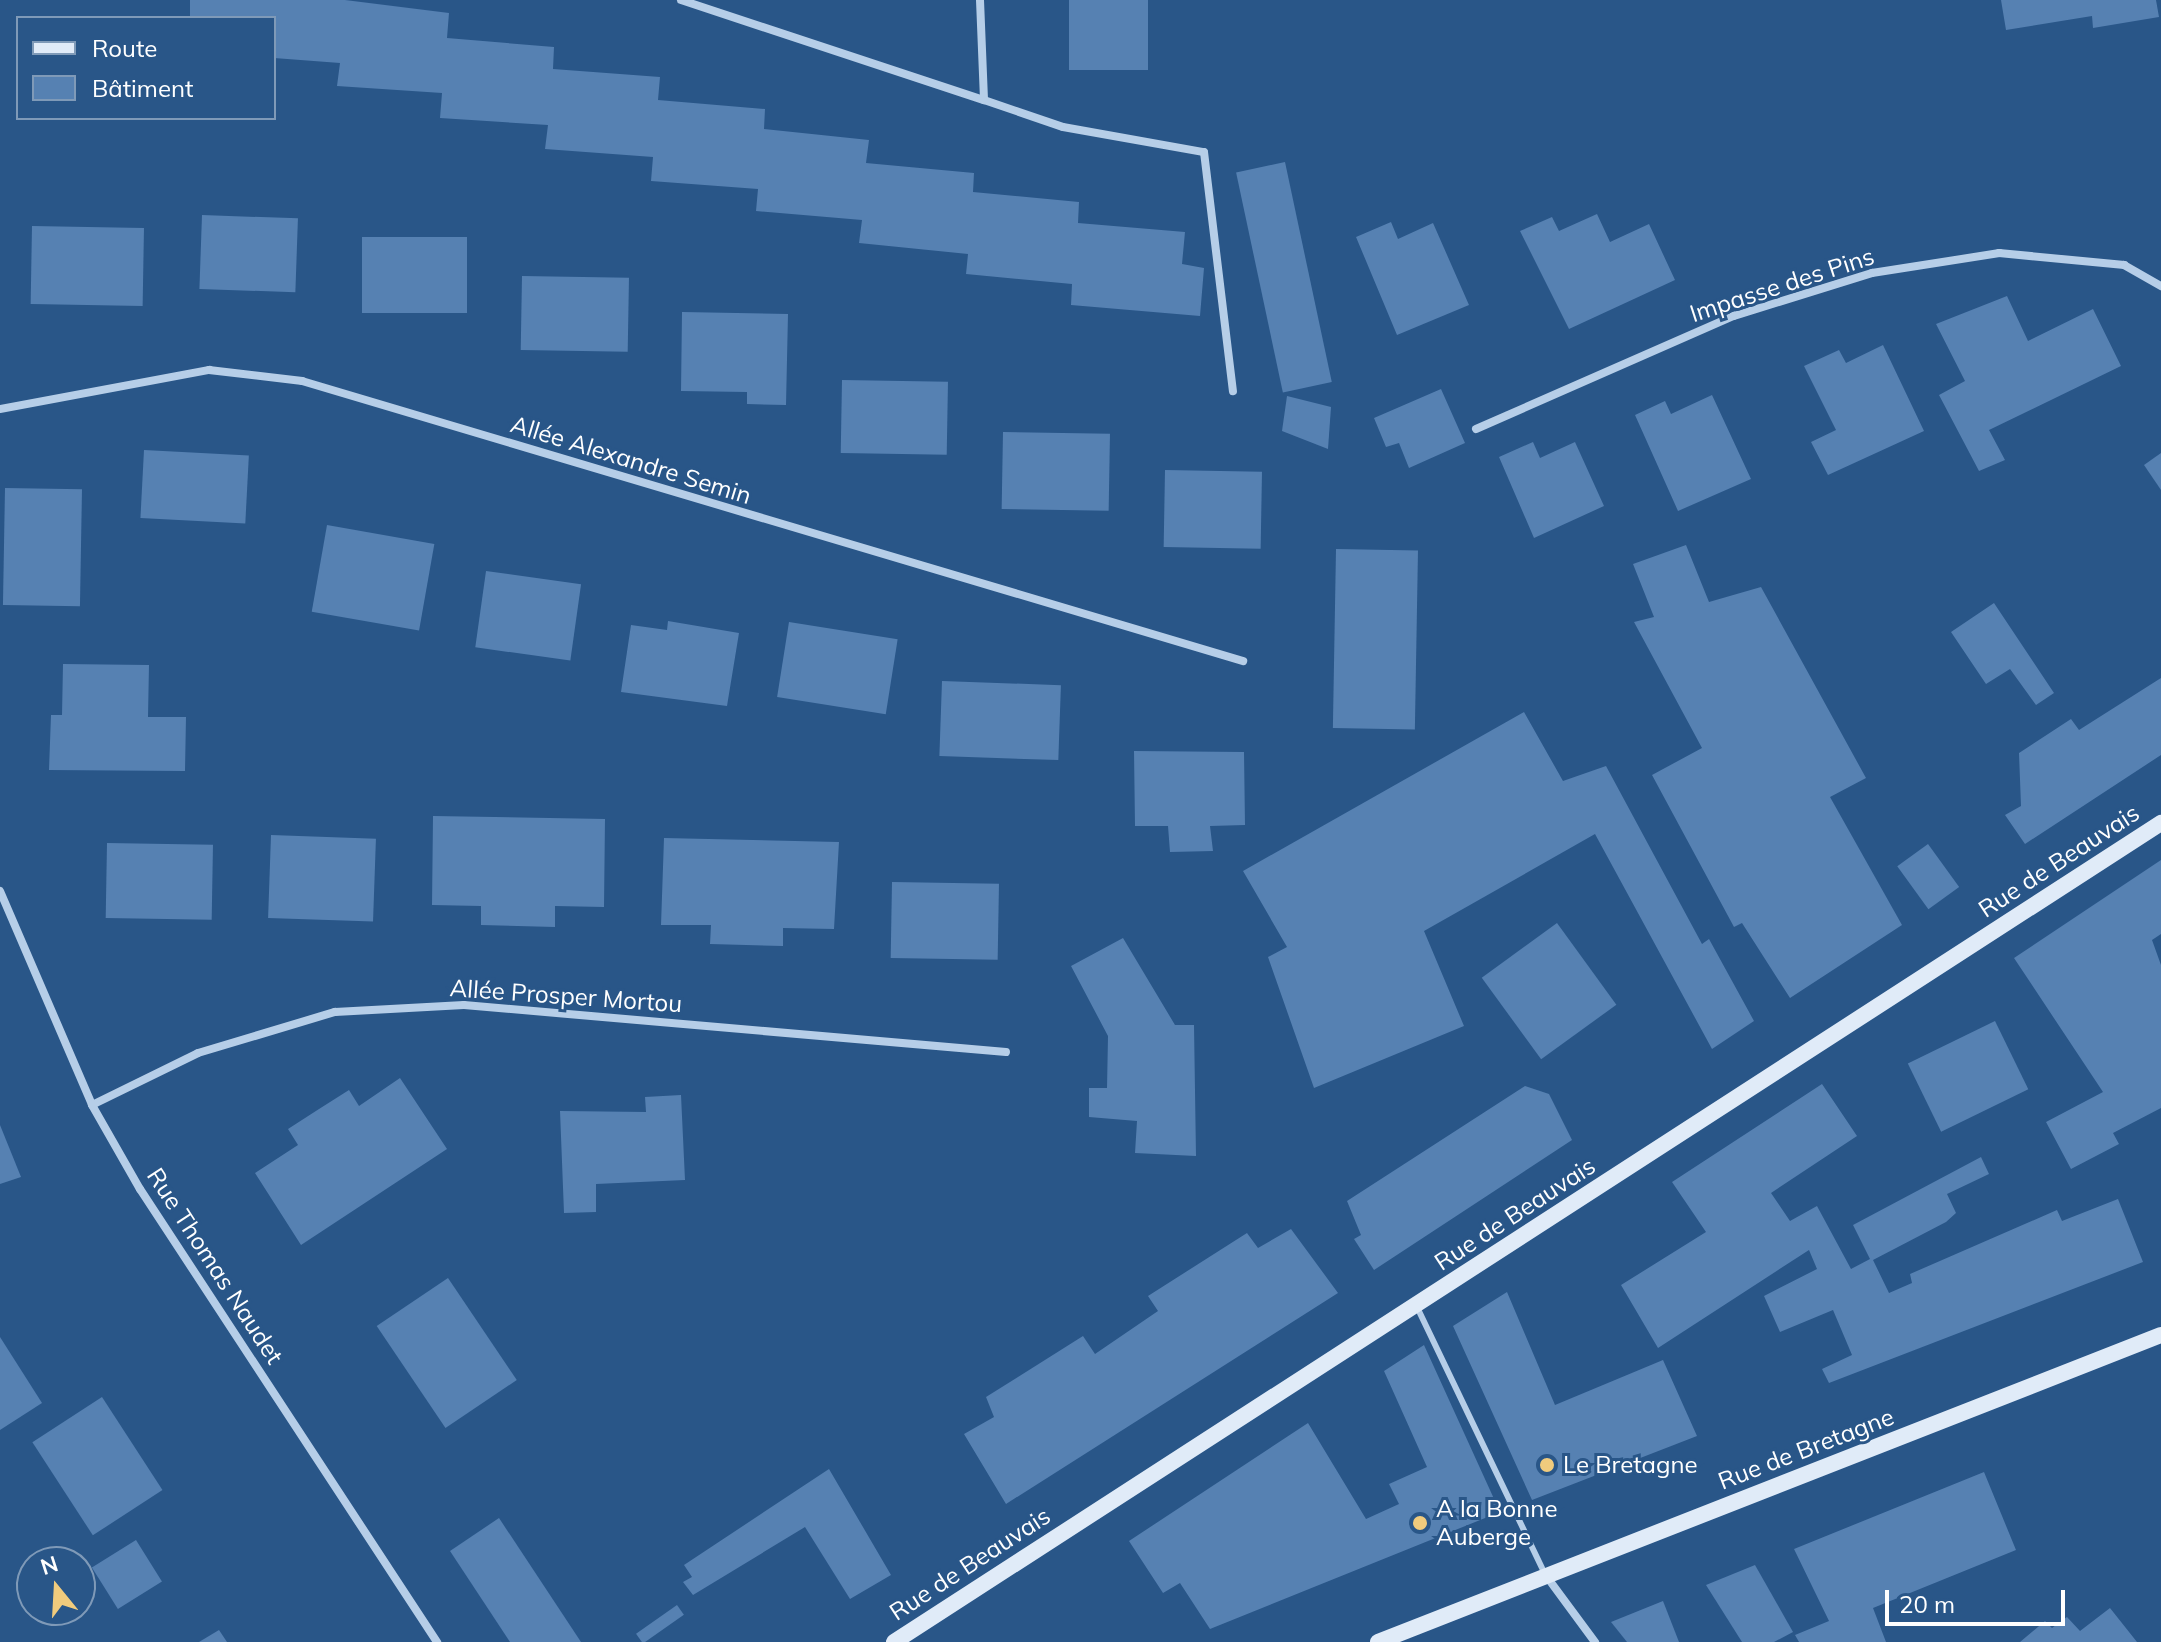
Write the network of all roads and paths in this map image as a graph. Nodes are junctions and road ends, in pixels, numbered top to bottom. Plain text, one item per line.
1 (681, 0) edge
2 (980, 0) edge
3 (984, 100) junction
4 (2161, 286) edge
5 (1233, 391) dead end
6 (0, 409) edge
7 (1476, 429) dead end
8 (1243, 661) dead end
9 (2161, 823) edge
10 (0, 891) edge
11 (1006, 1052) dead end
12 (92, 1105) junction
13 (1417, 1307) junction
14 (2161, 1335) edge
15 (1546, 1576) junction
16 (437, 1642) edge
17 (894, 1642) edge
18 (1378, 1642) edge
19 (1595, 1642) edge

1 - 3 street
2 - 3 street
3 - 5 street
4 - 7 street, Impasse des Pins
6 - 8 street, Allée Alexandre Semin
9 - 13 street, Rue de Beauvais
10 - 12 street, Rue Thomas Naudet
11 - 12 street, Allée Prosper Mortou
12 - 16 street, Rue Thomas Naudet
13 - 15 lane
13 - 17 street, Rue de Beauvais
14 - 15 street, Rue de Bretagne
15 - 18 street, Rue de Bretagne
15 - 19 street

